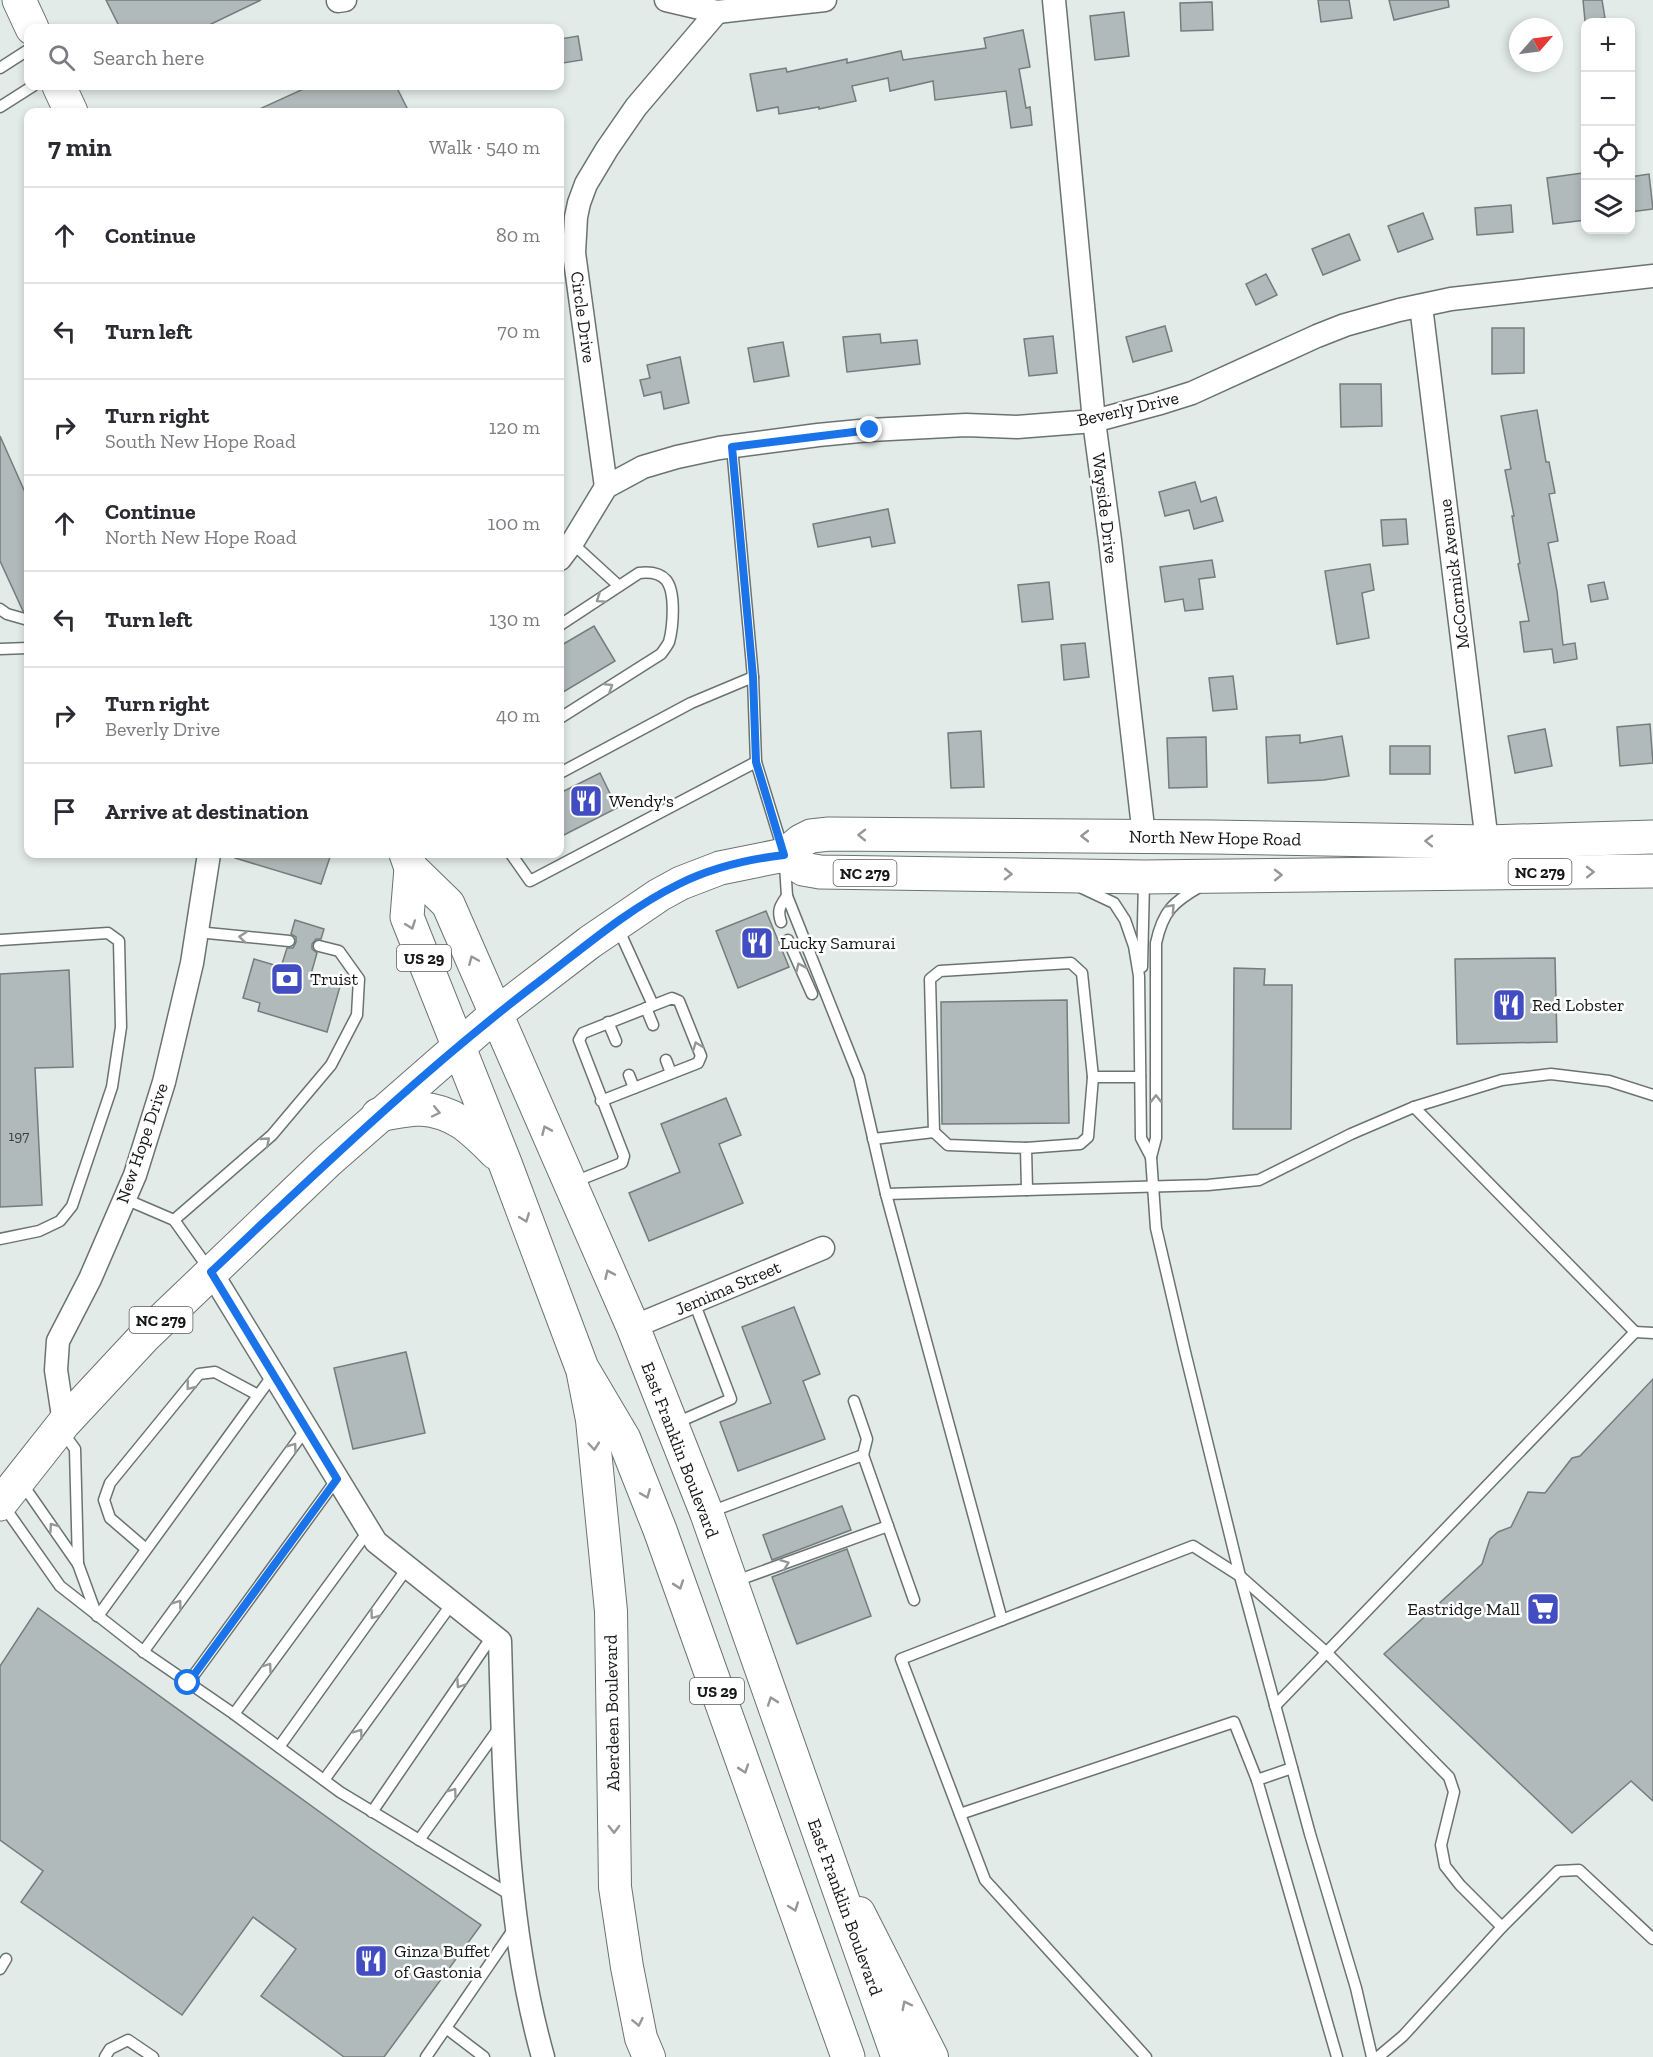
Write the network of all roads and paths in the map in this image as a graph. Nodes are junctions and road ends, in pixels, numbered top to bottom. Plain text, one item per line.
1 (19, 0) edge
2 (666, 0) edge
3 (825, 0) edge
4 (1054, 0) edge
5 (717, 12) junction
6 (31, 24) edge
7 (24, 53) edge
8 (0, 68) edge
9 (27, 90) edge
10 (60, 90) edge
11 (0, 108) edge
12 (69, 108) edge
13 (1653, 276) edge
14 (1421, 306) junction
15 (1094, 421) junction
16 (732, 447) junction
17 (606, 488) junction
18 (566, 551) edge
19 (619, 586) junction
20 (0, 609) edge
21 (24, 619) edge
22 (564, 623) edge
23 (24, 648) edge
24 (0, 649) edge
25 (753, 677) junction
26 (564, 715) edge
27 (756, 762) junction
28 (564, 770) edge
29 (1144, 836) junction
30 (1212, 837) junction
31 (1653, 837) edge
32 (1487, 842) junction
33 (784, 855) junction
34 (208, 858) edge
35 (515, 858) edge
36 (409, 861) edge
37 (1653, 871) edge
38 (1071, 875) junction
39 (1219, 875) junction
40 (1144, 877) junction
41 (787, 896) junction
42 (781, 922) dead end
43 (615, 924) junction
44 (197, 932) junction
45 (0, 940) edge
46 (788, 940) dead end
47 (289, 941) dead end
48 (319, 946) dead end
49 (1138, 976) junction
50 (812, 994) dead end
51 (649, 1006) junction
52 (496, 1014) junction
53 (608, 1022) junction
54 (653, 1025) dead end
55 (616, 1041) dead end
56 (459, 1046) junction
57 (666, 1060) dead end
58 (671, 1073) junction
59 (629, 1075) dead end
60 (1093, 1077) junction
61 (1140, 1077) junction
62 (634, 1088) junction
63 (1653, 1095) edge
64 (601, 1101) junction
65 (1414, 1107) junction
66 (378, 1115) junction
67 (934, 1132) junction
68 (873, 1139) junction
69 (1026, 1148) junction
70 (1151, 1157) junction
71 (505, 1163) junction
72 (570, 1184) junction
73 (1154, 1186) junction
74 (1026, 1190) junction
75 (886, 1194) junction
76 (125, 1199) junction
77 (174, 1220) junction
78 (0, 1239) edge
79 (823, 1248) dead end
80 (211, 1272) junction
81 (694, 1302) junction
82 (633, 1327) junction
83 (1635, 1332) junction
84 (1653, 1333) edge
85 (582, 1368) junction
86 (273, 1375) junction
87 (258, 1395) junction
88 (854, 1401) dead end
89 (672, 1425) junction
90 (62, 1426) junction
91 (306, 1430) junction
92 (863, 1455) junction
93 (337, 1479) junction
94 (5, 1497) edge
95 (707, 1514) junction
96 (888, 1526) junction
97 (369, 1530) junction
98 (146, 1549) junction
99 (78, 1564) junction
100 (408, 1568) junction
101 (1240, 1576) junction
102 (730, 1584) junction
103 (914, 1600) dead end
104 (453, 1602) junction
105 (98, 1616) junction
106 (1002, 1620) junction
107 (493, 1635) junction
108 (143, 1652) junction
109 (1327, 1653) junction
110 (188, 1683) junction
111 (1275, 1706) junction
112 (234, 1714) junction
113 (503, 1723) junction
114 (279, 1747) junction
115 (1292, 1768) junction
116 (324, 1780) junction
117 (1257, 1780) junction
118 (372, 1812) junction
119 (960, 1814) junction
120 (819, 1835) junction
121 (419, 1840) junction
122 (514, 1898) junction
123 (517, 1924) junction
124 (1502, 1928) junction
125 (1653, 1939) edge
126 (6, 1959) dead end
127 (0, 1969) edge
128 (446, 2028) junction
129 (105, 2057) edge
130 (153, 2057) edge
131 (426, 2057) edge
132 (484, 2057) edge
133 (543, 2057) edge
134 (649, 2057) edge
135 (848, 2057) edge
136 (898, 2057) edge
137 (932, 2057) edge
138 (1146, 2057) edge
139 (1337, 2057) edge
140 (1372, 2057) edge
141 (1378, 2057) edge

1 - 6 main road
2 - 5 street
3 - 5 street
4 - 15 street, Wayside Drive
5 - 17 street, Circle Drive
7 - 8 lane
9 - 11 lane
10 - 12 main road
13 - 14 street, Beverly Drive
14 - 15 street, Beverly Drive
14 - 32 street, McCormick Avenue
15 - 16 street, Beverly Drive
15 - 29 street, Wayside Drive
16 - 17 street, Beverly Drive
16 - 25 lane
17 - 18 street, Beverly Drive
18 - 19 lane
19 -> 22 lane
26 -> 19 lane
20 - 21 lane
23 - 24 lane
25 - 27 lane
25 - 28 lane
27 - 33 lane
27 - 35 lane
29 - 30 main road, North New Hope Road
29 -> 33 main road, North New Hope Road
32 -> 30 main road, North New Hope Road
30 - 40 main road
31 - 32 main road, North New Hope Road
33 -> 38 main road, North New Hope Road / NC 279
33 - 41 lane
33 - 43 main road, North New Hope Road / NC 279
34 - 44 street, New Hope Drive
52 -> 36 main road, East Franklin Boulevard / US 29
36 -> 56 main road, East Franklin Boulevard / US 29
39 -> 37 main road, North New Hope Road / NC 279
38 - 40 main road, North New Hope Road / NC 279
38 - 49 lane
39 - 40 main road, North New Hope Road / NC 279
70 -> 39 lane
40 - 49 lane
41 - 42 lane
41 - 68 lane
43 - 51 lane
43 - 52 main road, North New Hope Road / NC 279
47 -> 44 lane
44 - 76 street, New Hope Drive
45 - 78 lane
50 -> 46 lane
77 -> 48 lane
49 - 61 lane
51 - 53 lane
51 - 54 lane
58 -> 51 lane
52 - 56 main road, NC 279
72 -> 52 main road, East Franklin Boulevard / US 29
53 - 55 lane
53 - 64 lane
56 - 66 main road, NC 279
56 - 71 main road, East Franklin Boulevard / US 29
57 - 58 lane
58 - 62 lane
59 - 62 lane
60 - 61 lane
60 - 67 lane
60 - 69 lane
61 - 70 lane
62 - 64 lane
63 - 65 lane
64 - 72 lane
65 - 73 lane
65 - 83 lane
66 -> 71 main road
66 - 80 main road, NC 279
67 - 68 lane
67 - 69 lane
68 - 75 lane
69 - 74 lane
70 - 73 lane
71 -> 85 main road, East Franklin Boulevard / US 29
82 -> 72 main road, East Franklin Boulevard / US 29
73 - 74 lane
73 - 101 lane
74 - 75 lane
75 - 106 lane
76 - 77 lane
76 - 90 street, New Hope Drive
77 - 80 lane
79 - 81 street, Jemima Street
80 - 86 street
80 - 90 main road, NC 279
81 - 82 street, Jemima Street
81 - 89 lane
82 - 89 main road, East Franklin Boulevard / US 29
83 - 84 lane
83 - 109 lane
85 -> 134 main road, Aberdeen Boulevard
85 -> 135 main road, East Franklin Boulevard / US 29
86 - 87 lane
86 - 91 street
87 - 98 lane
87 -> 98 lane
88 - 92 lane
89 - 95 main road, East Franklin Boulevard / US 29
90 - 94 main road, NC 279
90 - 99 lane
91 - 93 street
108 -> 91 lane
92 - 95 lane
92 - 96 lane
93 - 97 street
93 - 110 lane
99 -> 94 lane
94 - 105 lane
95 - 102 main road, East Franklin Boulevard / US 29
102 -> 96 lane
96 - 103 lane
97 - 100 street
112 -> 97 lane
98 - 105 lane
99 - 105 lane
100 - 104 street
100 -> 114 lane
101 - 106 lane
101 - 109 lane
101 - 111 lane
120 -> 102 main road, East Franklin Boulevard / US 29
104 - 107 street
116 -> 104 lane
105 - 108 lane
106 - 119 lane
107 - 113 street
107 -> 118 lane
108 - 110 lane
109 - 111 lane
109 - 124 lane
110 - 112 lane
111 - 115 lane
112 - 114 lane
121 -> 113 lane
113 - 122 street
114 - 116 lane
115 - 117 lane
115 - 140 lane
116 - 118 lane
117 - 119 lane
117 - 139 lane
118 - 121 lane
119 - 138 lane
120 - 136 main road, East Franklin Boulevard / US 29
137 -> 120 main road
121 - 122 lane
122 - 123 street
123 - 128 lane
123 - 133 street
124 - 125 lane
124 - 141 lane
126 - 127 lane
128 - 131 lane
128 - 132 lane
129 - 130 lane

